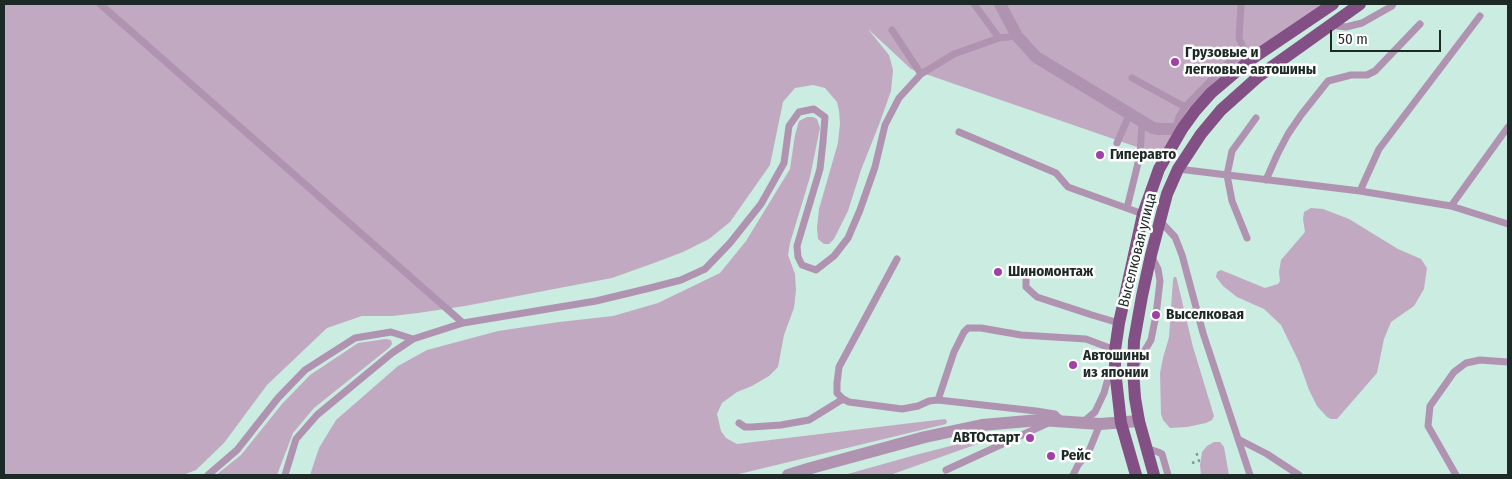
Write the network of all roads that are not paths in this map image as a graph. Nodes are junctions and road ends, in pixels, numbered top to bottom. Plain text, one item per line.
1 (100, 4) edge
2 (974, 4) edge
3 (1000, 4) edge
4 (1241, 4) edge
5 (1360, 4) edge
6 (1393, 4) edge
7 (1326, 5) edge
8 (1480, 16) dead end
9 (1420, 24) dead end
10 (1330, 25) junction
11 (892, 30) dead end
12 (1017, 36) junction
13 (999, 38) junction
14 (1247, 56) junction
15 (921, 74) junction
16 (1132, 78) dead end
17 (1185, 107) junction
18 (1130, 113) junction
19 (1256, 118) dead end
20 (1142, 121) junction
21 (1508, 127) edge
22 (1179, 128) junction
23 (959, 132) dead end
24 (1118, 143) dead end
25 (1178, 169) junction
26 (1226, 175) junction
27 (1266, 180) junction
28 (1360, 191) junction
29 (1451, 206) junction
30 (1127, 208) junction
31 (1143, 214) junction
32 (1160, 221) junction
33 (1508, 224) edge
34 (1247, 238) dead end
35 (897, 259) dead end
36 (1026, 280) dead end
37 (463, 323) junction
38 (1119, 323) junction
39 (413, 339) junction
40 (1115, 350) junction
41 (1508, 362) edge
42 (1115, 370) junction
43 (842, 399) junction
44 (938, 400) junction
45 (1058, 421) junction
46 (1139, 421) junction
47 (1081, 423) junction
48 (1122, 423) junction
49 (739, 424) dead end
50 (1100, 424) junction
51 (1238, 440) junction
52 (1146, 448) junction
53 (946, 470) dead end
54 (812, 471) edge
55 (208, 475) edge
56 (285, 475) edge
57 (788, 475) edge
58 (1073, 475) edge
59 (1136, 475) edge
60 (1154, 475) edge
61 (1168, 475) edge
62 (1250, 475) edge
63 (1299, 475) edge
64 (1456, 475) edge

1 - 37 lane
2 - 13 lane
3 - 12 street
4 - 14 lane
5 - 10 main road, Выселковая улица
6 - 10 lane
7 - 14 main road, Выселковая улица
8 - 28 lane
9 - 27 lane
10 - 25 main road, Выселковая улица
11 - 15 lane
12 - 13 lane
12 - 18 street
13 - 15 lane
14 - 17 lane
14 - 22 main road, Выселковая улица
15 - 37 lane
16 - 17 lane
17 - 22 lane
18 - 20 street
18 - 24 lane
19 - 26 lane
20 - 22 street
20 - 30 lane
21 - 29 lane
22 - 31 main road, Выселковая улица
23 - 30 lane
25 - 26 lane
25 - 32 main road, Выселковая улица
26 - 27 lane
26 - 34 lane
27 - 28 lane
28 - 29 lane
29 - 33 lane
30 - 31 lane
31 - 38 main road, Выселковая улица
32 - 46 main road, Выселковая улица
32 - 51 lane
35 - 43 lane
36 - 38 lane
37 - 39 lane
38 - 40 main road, Выселковая улица
39 - 55 lane
39 - 56 lane
40 - 42 main road, Выселковая улица
40 - 44 lane
41 - 64 lane
42 - 47 lane
42 - 48 main road, Выселковая улица
43 - 44 lane
43 - 49 lane
44 - 45 lane
45 - 47 street
45 - 53 lane
45 - 54 street
46 - 48 street
46 - 52 main road, Выселковая улица
47 - 50 street
48 - 50 street
48 - 59 main road, Выселковая улица
50 - 58 lane
51 - 62 lane
51 - 63 lane
52 - 60 main road, Выселковая улица
52 - 61 lane
54 - 57 street

